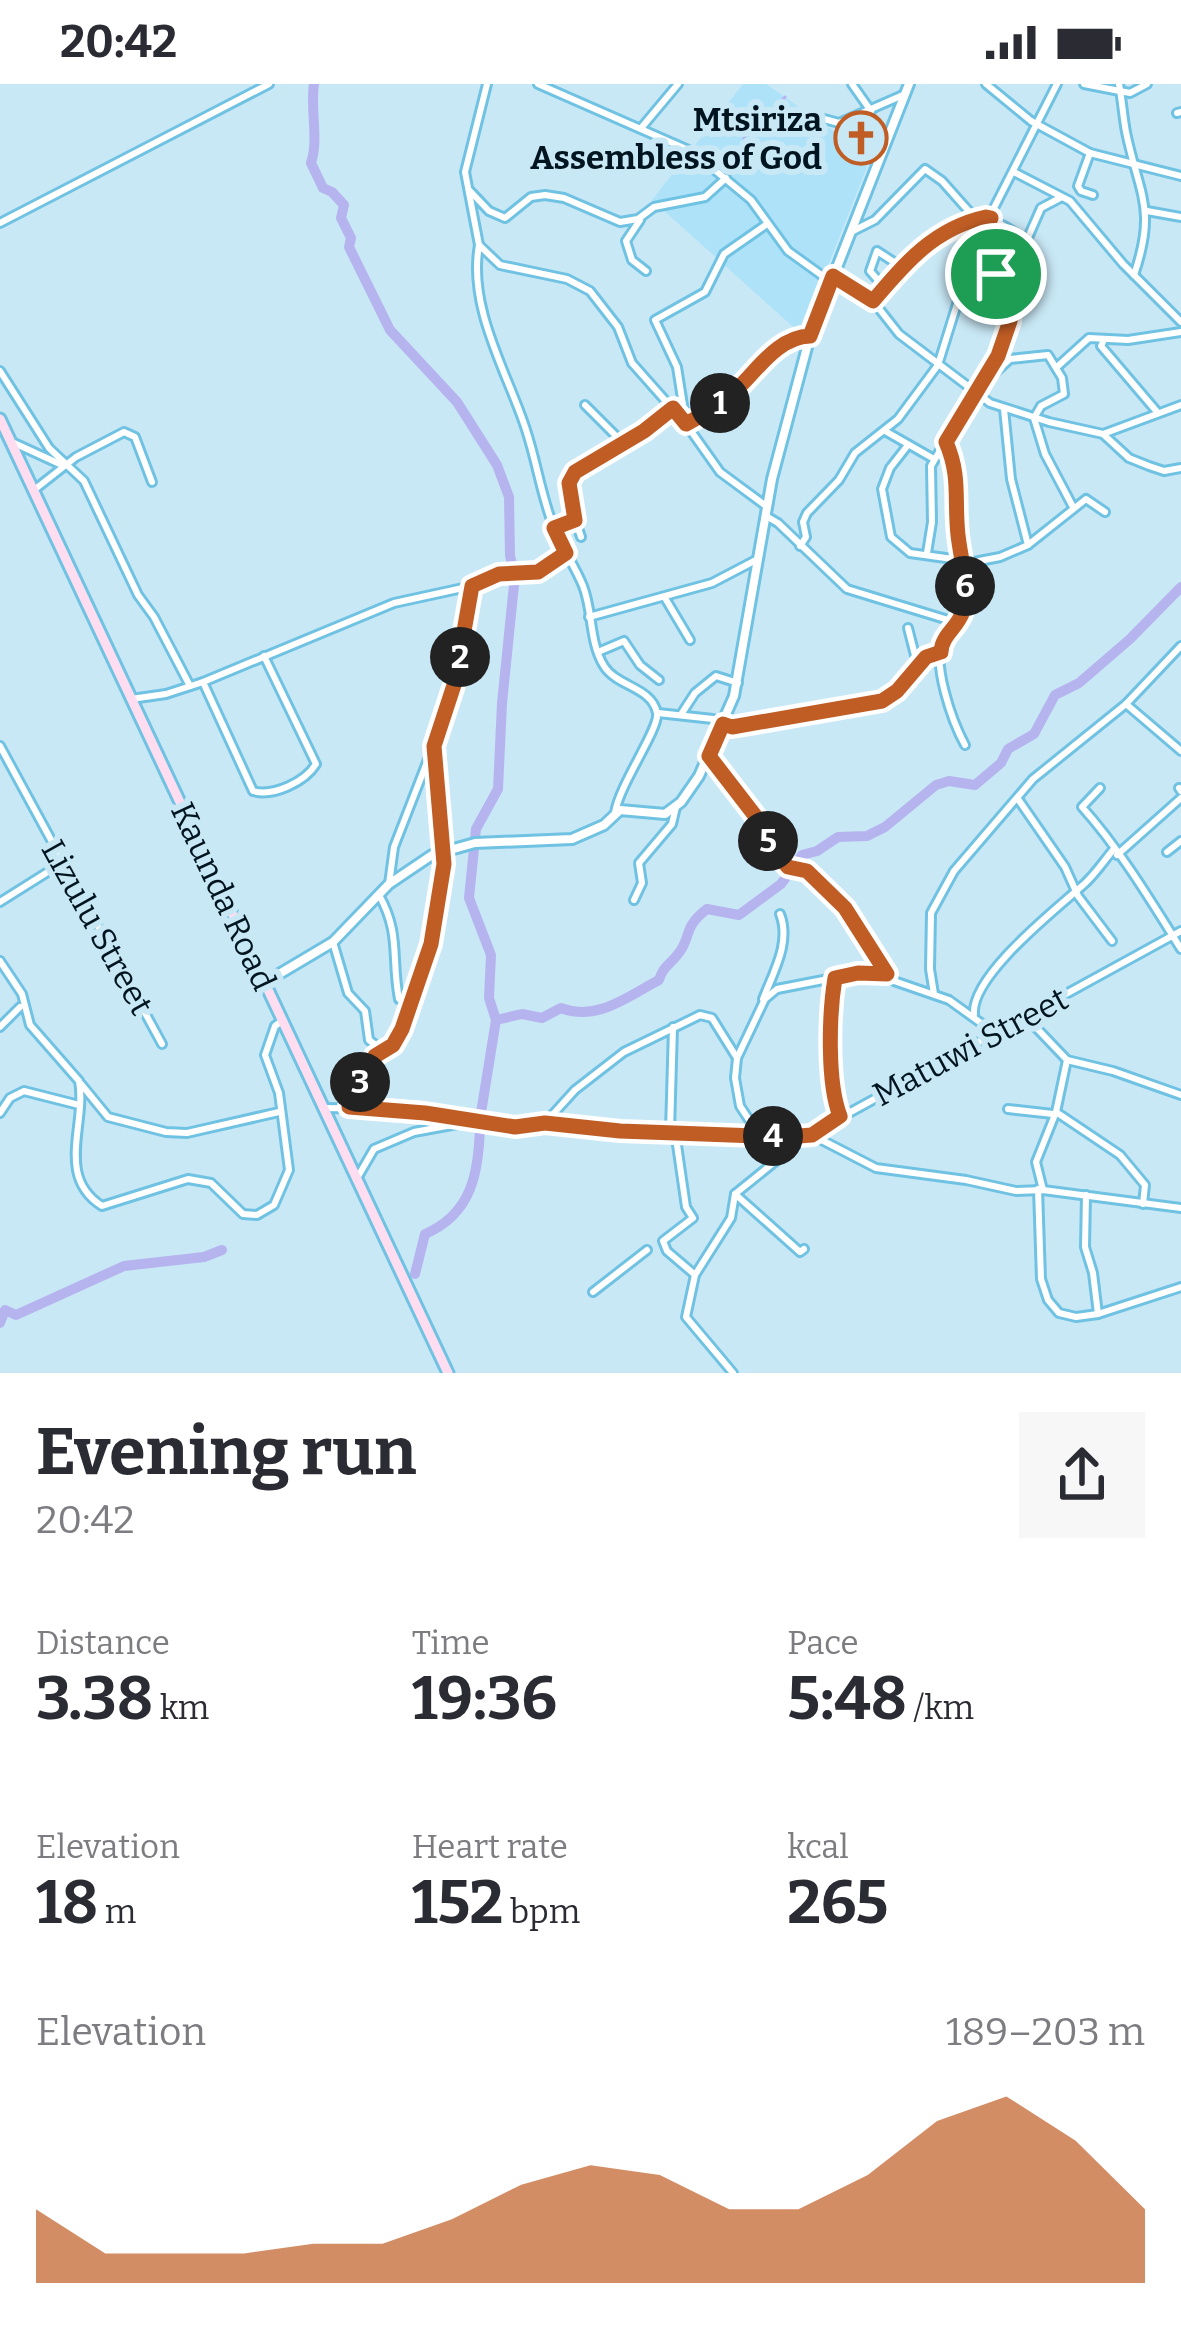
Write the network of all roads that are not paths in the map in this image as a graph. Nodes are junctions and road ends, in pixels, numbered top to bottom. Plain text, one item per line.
1 (250, 84) edge
2 (487, 84) edge
3 (538, 84) edge
4 (678, 84) edge
5 (852, 84) edge
6 (909, 84) edge
7 (986, 84) edge
8 (1058, 84) edge
9 (1084, 84) edge
10 (1147, 84) edge
11 (266, 85) edge
12 (1120, 88) edge
13 (903, 95) junction
14 (871, 111) junction
15 (824, 119) dead end
16 (1037, 125) junction
17 (642, 127) junction
18 (1090, 153) junction
19 (1136, 165) junction
20 (1014, 172) junction
21 (1181, 176) edge
22 (727, 177) junction
23 (468, 188) junction
24 (1093, 195) dead end
25 (1062, 197) junction
26 (1147, 211) junction
27 (643, 217) junction
28 (1181, 217) edge
29 (991, 218) junction
30 (977, 219) junction
31 (0, 223) edge
32 (767, 224) junction
33 (852, 231) junction
34 (479, 245) junction
35 (1024, 245) junction
36 (903, 268) junction
37 (646, 271) dead end
38 (1134, 275) junction
39 (832, 279) junction
40 (1013, 285) junction
41 (884, 288) junction
42 (1011, 298) junction
43 (873, 301) junction
44 (1180, 319) edge
45 (1181, 332) edge
46 (810, 336) junction
47 (1106, 340) junction
48 (938, 365) junction
49 (1057, 367) junction
50 (0, 371) edge
51 (976, 390) junction
52 (585, 405) dead end
53 (1181, 405) edge
54 (673, 408) junction
55 (1004, 409) junction
56 (1158, 413) junction
57 (1034, 418) junction
58 (0, 419) edge
59 (686, 424) junction
60 (885, 431) junction
61 (1103, 434) junction
62 (11, 441) junction
63 (622, 442) junction
64 (946, 442) junction
65 (908, 445) junction
66 (934, 459) junction
67 (66, 466) junction
68 (1181, 468) edge
69 (152, 482) dead end
70 (34, 490) junction
71 (1073, 507) junction
72 (767, 512) junction
73 (1105, 512) dead end
74 (575, 520) junction
75 (554, 528) junction
76 (581, 537) dead end
77 (1028, 545) junction
78 (800, 546) junction
79 (566, 553) junction
80 (927, 554) junction
81 (756, 560) junction
82 (962, 560) junction
83 (472, 586) junction
84 (664, 598) junction
85 (589, 617) junction
86 (908, 628) dead end
87 (952, 630) junction
88 (691, 640) dead end
89 (1181, 646) edge
90 (598, 652) junction
91 (941, 652) junction
92 (264, 656) junction
93 (918, 667) junction
94 (659, 680) dead end
95 (203, 682) junction
96 (738, 683) junction
97 (190, 686) junction
98 (131, 699) junction
99 (1126, 704) junction
100 (657, 713) junction
101 (682, 714) junction
102 (723, 724) junction
103 (964, 745) dead end
104 (0, 746) edge
105 (434, 746) junction
106 (1181, 751) edge
107 (709, 756) junction
108 (1100, 788) dead end
109 (1180, 792) edge
110 (1018, 798) junction
111 (676, 807) junction
112 (615, 813) junction
113 (1181, 841) edge
114 (443, 850) junction
115 (1115, 852) junction
116 (1167, 852) dead end
117 (62, 862) junction
118 (389, 884) junction
119 (1075, 891) junction
120 (379, 895) junction
121 (634, 900) dead end
122 (0, 902) edge
123 (780, 914) dead end
124 (1177, 934) edge
125 (1112, 941) dead end
126 (333, 942) junction
127 (1181, 949) edge
128 (0, 961) edge
129 (887, 974) junction
130 (835, 978) junction
131 (264, 983) junction
132 (934, 994) junction
133 (414, 999) junction
134 (22, 1004) junction
135 (759, 1007) junction
136 (975, 1017) junction
137 (1027, 1018) junction
138 (282, 1021) junction
139 (0, 1027) edge
140 (673, 1028) junction
141 (994, 1032) junction
142 (162, 1044) dead end
143 (381, 1049) junction
144 (737, 1058) junction
145 (1067, 1060) junction
146 (79, 1081) junction
147 (1181, 1095) edge
148 (79, 1106) junction
149 (349, 1107) junction
150 (323, 1108) junction
151 (1008, 1109) dead end
152 (279, 1112) junction
153 (0, 1113) edge
154 (1055, 1113) junction
155 (840, 1116) junction
156 (471, 1121) junction
157 (545, 1123) junction
158 (673, 1131) junction
159 (759, 1135) junction
160 (809, 1136) junction
161 (356, 1180) junction
162 (1040, 1190) junction
163 (735, 1194) junction
164 (1086, 1195) junction
165 (1143, 1204) junction
166 (1181, 1208) edge
167 (804, 1249) dead end
168 (647, 1250) dead end
169 (695, 1274) junction
170 (1181, 1287) edge
171 (593, 1292) dead end
172 (1099, 1314) junction
173 (448, 1373) edge
174 (734, 1373) edge

1 - 11 street
2 - 23 street
3 - 17 street
4 - 17 street
5 - 14 street
6 - 13 street
7 - 16 street
8 - 16 street
9 - 12 street
10 - 12 street
11 - 31 street
12 - 19 street
13 - 14 street
13 - 33 street
14 - 15 street
16 - 18 street
16 - 20 street
17 - 22 street
18 - 19 street
18 - 24 street
19 - 21 street
19 - 26 street
20 - 25 street
20 - 29 street
22 - 27 street
22 - 32 street
23 - 27 street
23 - 34 street
25 - 35 street
25 - 38 street
26 - 28 street
26 - 38 street
27 - 37 street
29 - 30 street
29 - 35 street
29 - 40 street
30 - 33 street
30 - 36 street
32 - 39 street
32 - 59 street
33 - 39 street
34 - 54 street
34 - 75 street
35 - 40 street
36 - 41 street
36 - 41 street
38 - 44 street
39 - 43 street
39 - 46 street
40 - 42 street
41 - 43 street
42 - 48 street
42 - 51 street
43 - 48 street
45 - 47 street
46 - 59 street
46 - 72 street
47 - 49 street
47 - 56 street
48 - 51 street
48 - 60 street
49 - 51 street
49 - 57 street
50 - 67 street
51 - 55 street
51 - 64 street
52 - 63 street
53 - 56 street
54 - 59 street
54 - 63 street
55 - 57 street
55 - 77 street
56 - 61 street
57 - 61 street
57 - 71 street
58 - 62 main road, Kaunda Road
59 - 72 street
60 - 65 street
60 - 78 street
61 - 68 street
62 - 67 street
62 - 70 main road, Kaunda Road
63 - 74 street
64 - 66 street
64 - 82 street
65 - 66 street
65 - 80 street
66 - 80 street
67 - 69 street
67 - 70 street
67 - 97 street
70 - 98 main road, Kaunda Road
71 - 73 street
71 - 77 street
72 - 78 street
72 - 81 street
74 - 75 street
74 - 76 street
75 - 79 street
77 - 82 street
78 - 87 street
79 - 83 street
79 - 85 street
80 - 82 street
81 - 84 street
81 - 96 street
82 - 87 street
83 - 92 street
83 - 105 street
84 - 85 street
84 - 88 street
85 - 90 street
86 - 93 street
87 - 91 street
89 - 99 street
90 - 94 street
90 - 100 street
91 - 93 street
91 - 103 street
92 - 95 street
92 - 95 street
93 - 102 street
95 - 97 street
96 - 101 street
96 - 102 street
97 - 98 street
98 - 131 main road, Kaunda Road
99 - 106 street
99 - 110 street
100 - 101 street
100 - 112 street
101 - 102 street
102 - 107 street
104 - 117 street, Lizulu Street
105 - 114 street
105 - 118 street
107 - 111 street
107 - 129 street
108 - 115 street
109 - 115 street
110 - 119 street
110 - 132 street
111 - 112 street
111 - 121 street
112 - 114 street
113 - 116 street
114 - 118 street
114 - 133 street
115 - 119 street
115 - 124 street
117 - 122 street
117 - 142 street, Lizulu Street
118 - 120 street
119 - 125 street
119 - 136 street
120 - 126 street
120 - 133 street
123 - 135 street
124 - 127 street
124 - 137 street, Matuwi Street
126 - 131 street
126 - 143 street
128 - 134 street
129 - 130 street
129 - 132 street
130 - 135 street
130 - 155 street
131 - 138 main road, Kaunda Road
132 - 136 street
133 - 143 street
134 - 139 street
134 - 146 street
135 - 144 street
136 - 141 street
137 - 141 street, Matuwi Street
137 - 145 street
138 - 150 main road, Kaunda Road
138 - 152 street
140 - 144 street
140 - 157 street
140 - 158 street
141 - 155 street, Matuwi Street
143 - 149 street
144 - 159 street
145 - 147 street
145 - 154 street
146 - 148 street
146 - 152 street
148 - 152 street
148 - 153 street
149 - 150 street
149 - 156 street
150 - 161 main road, Kaunda Road
151 - 154 street
154 - 162 street
154 - 165 street
155 - 160 street, Matuwi Street
156 - 157 street
156 - 161 street
157 - 158 street
158 - 159 street
158 - 169 street
159 - 160 street
160 - 162 street
160 - 163 street, Matuwi Street
161 - 173 main road, Kaunda Road
162 - 164 street
162 - 172 street
163 - 167 street
163 - 169 street
164 - 165 street
164 - 172 street
165 - 166 street
168 - 171 street
169 - 174 street
170 - 172 street

